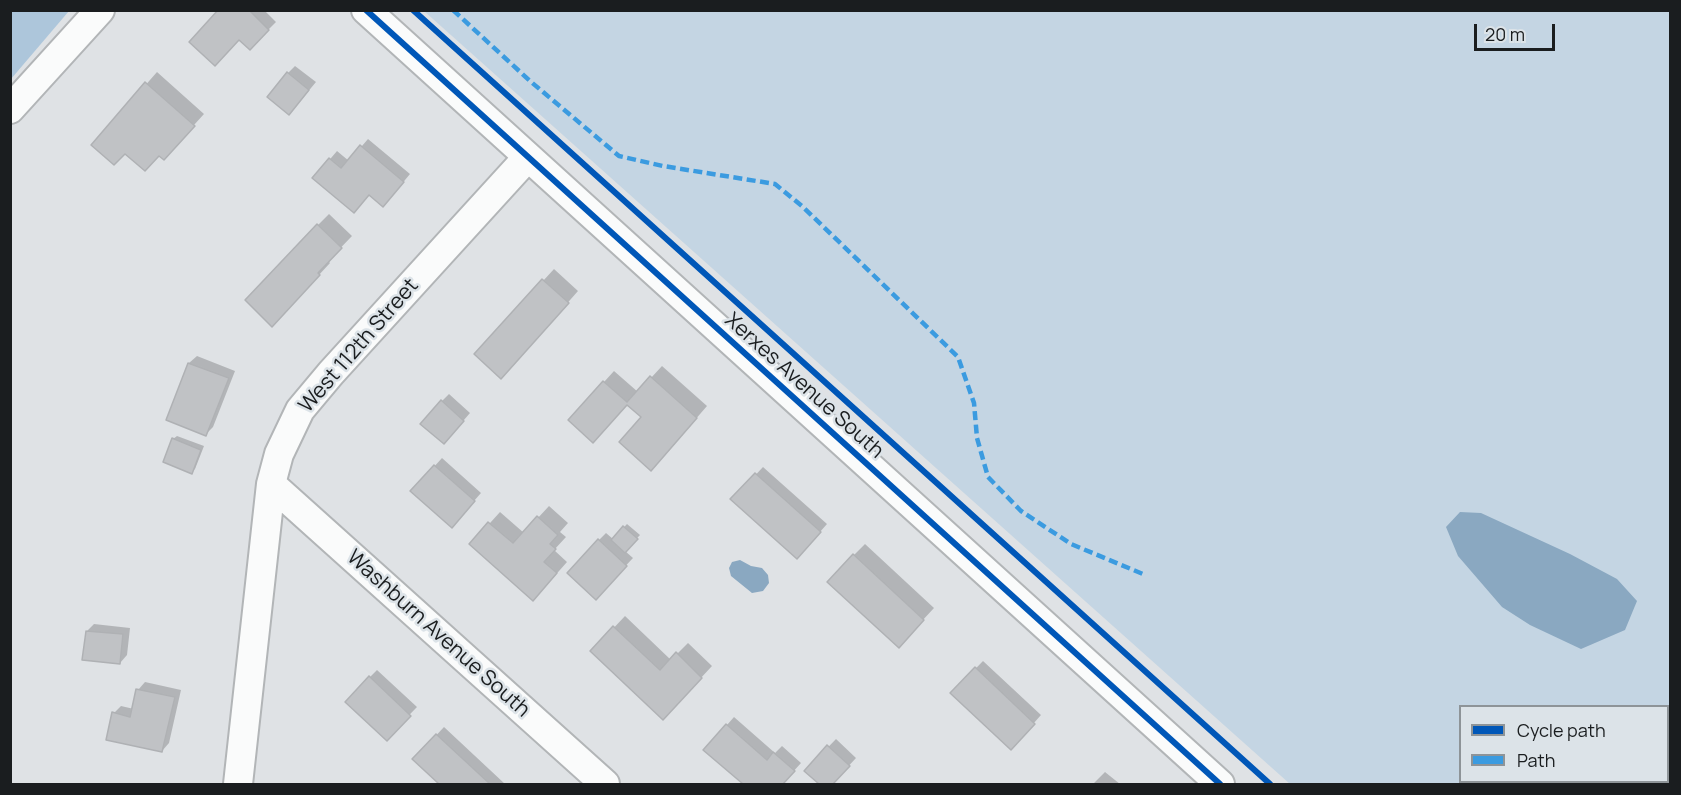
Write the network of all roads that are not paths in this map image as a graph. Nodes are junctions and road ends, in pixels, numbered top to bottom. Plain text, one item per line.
1 (100, 10) edge
2 (366, 10) edge
3 (10, 109) edge
4 (527, 158) junction
5 (271, 483) junction
6 (238, 784) edge
7 (605, 784) edge
8 (1220, 784) edge

1 - 3 street
2 - 4 street, Xerxes Avenue South
4 - 5 street, West 112th Street
4 - 8 street, Xerxes Avenue South
5 - 6 street, West 112th Street
5 - 7 street, Washburn Avenue South

